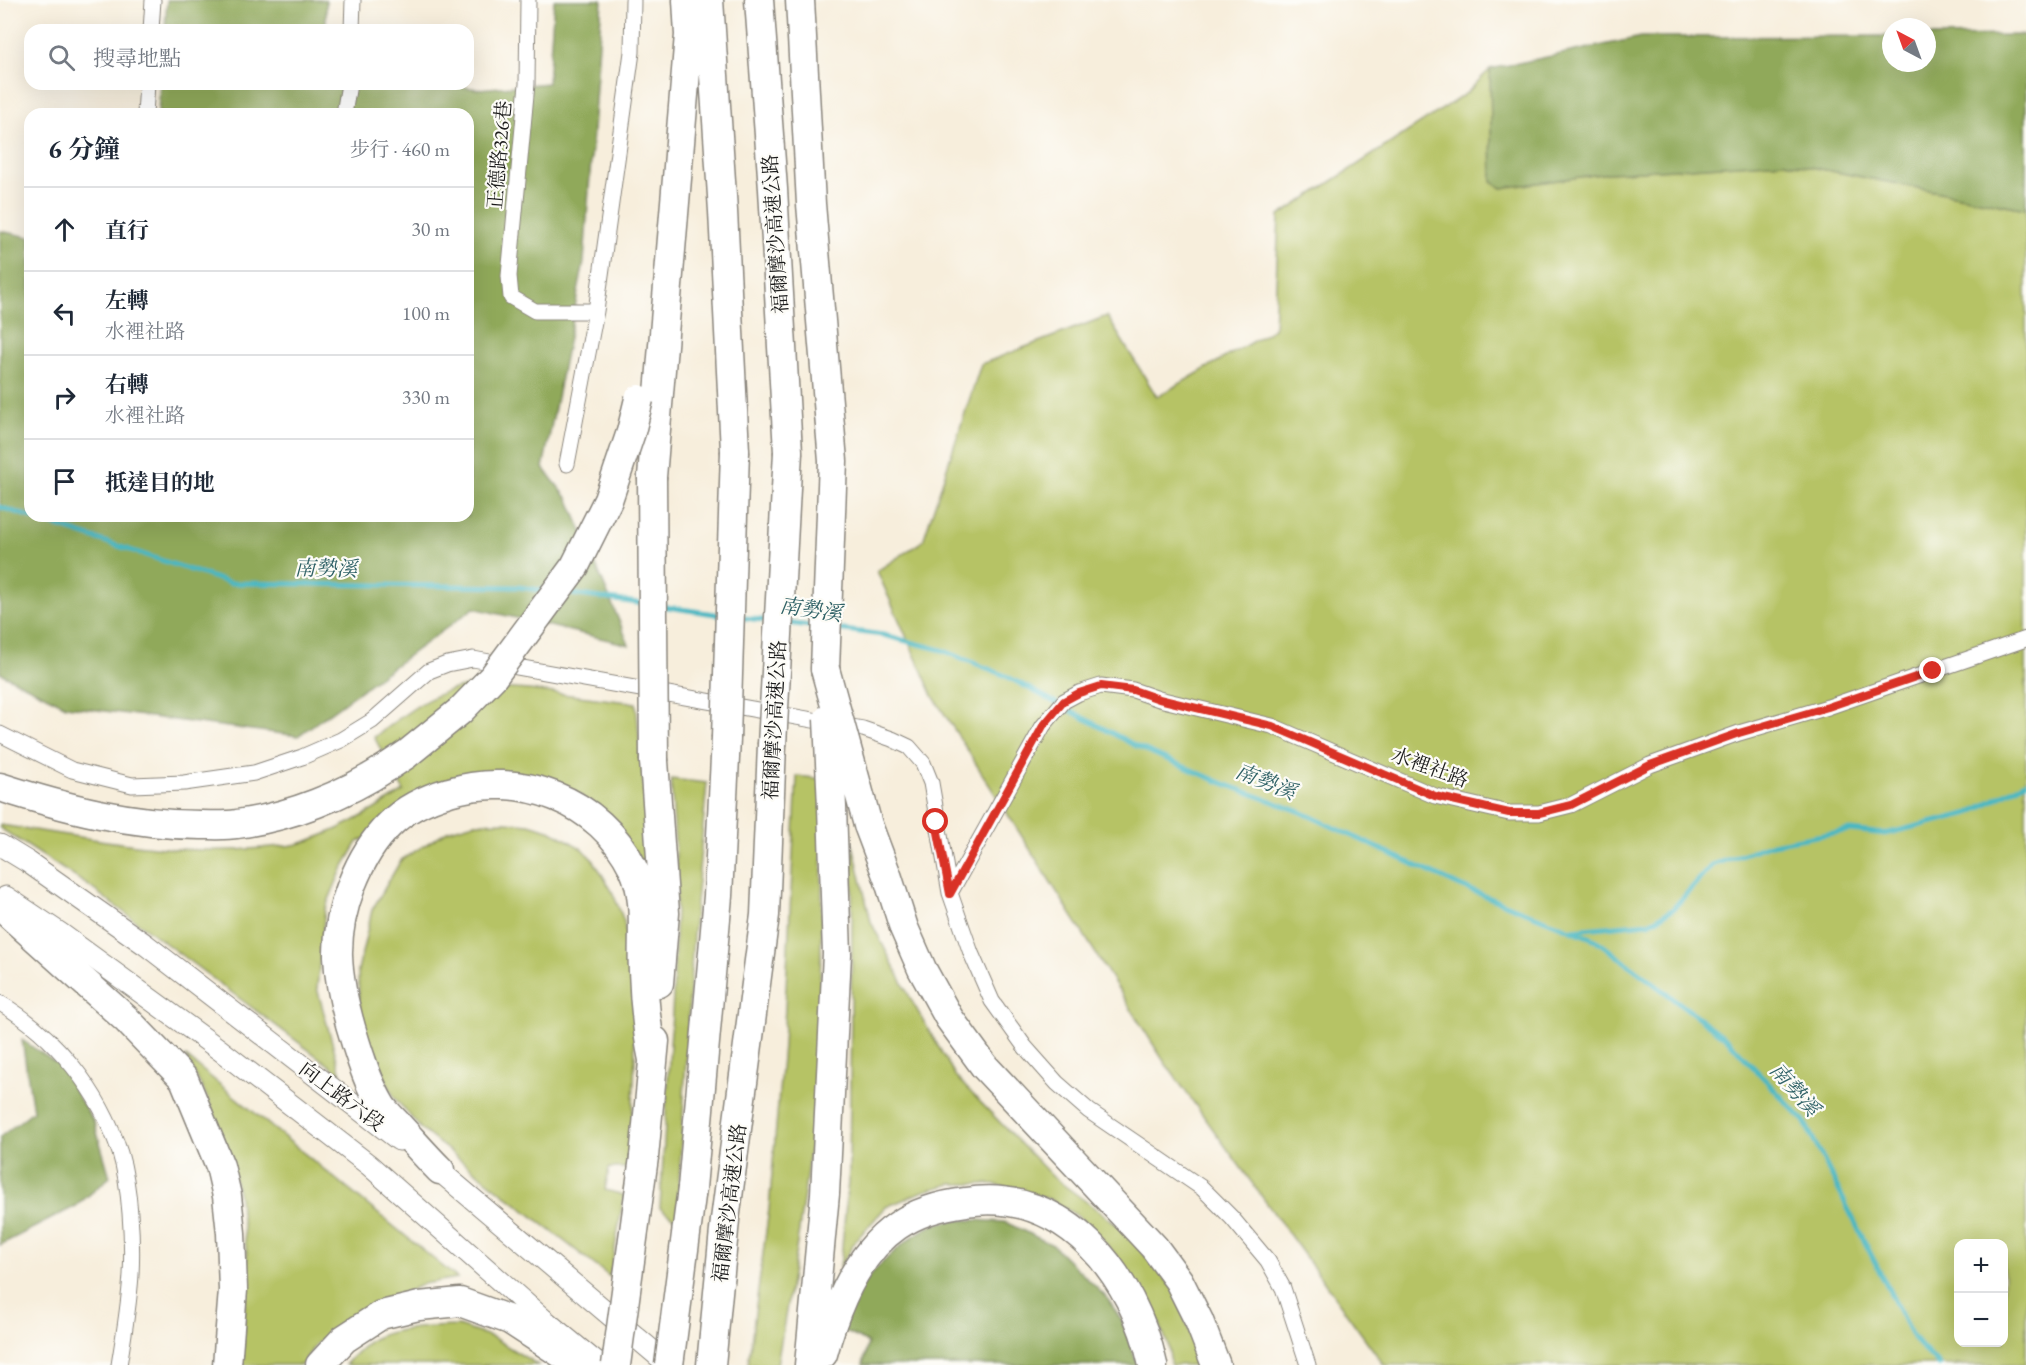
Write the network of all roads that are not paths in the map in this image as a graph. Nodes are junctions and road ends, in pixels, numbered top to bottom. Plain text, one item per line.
1 (153, 0) edge
2 (353, 0) edge
3 (528, 0) edge
4 (633, 0) edge
5 (687, 0) edge
6 (709, 0) edge
7 (759, 0) edge
8 (800, 0) edge
9 (151, 24) edge
10 (352, 24) edge
11 (147, 90) edge
12 (348, 90) edge
13 (145, 108) edge
14 (345, 108) edge
15 (677, 183) junction
16 (596, 311) junction
17 (567, 464) dead end
18 (2026, 639) edge
19 (825, 669) junction
20 (0, 734) edge
21 (0, 787) edge
22 (0, 845) edge
23 (0, 893) edge
24 (950, 894) junction
25 (0, 906) edge
26 (0, 1003) edge
27 (653, 1060) junction
28 (440, 1170) junction
29 (120, 1365) edge
30 (227, 1365) edge
31 (320, 1365) edge
32 (579, 1365) edge
33 (599, 1365) edge
34 (616, 1365) edge
35 (669, 1365) edge
36 (711, 1365) edge
37 (809, 1365) edge
38 (820, 1365) edge
39 (1153, 1365) edge
40 (1216, 1365) edge
41 (1308, 1365) edge

1 - 9 street
2 - 10 street
3 - 16 street, 正德路326巷
4 - 16 street
5 - 15 highway
6 - 35 highway, 福爾摩沙高速公路, bridge
7 - 36 highway, 福爾摩沙高速公路, bridge
8 - 19 highway
11 - 13 street
12 - 14 street
15 - 21 highway, bridge
15 - 27 highway, bridge
16 - 17 street
18 - 24 street, 水裡社路
19 - 37 highway, bridge
19 - 40 highway, bridge
20 - 24 street
22 - 28 main road, 向上路六段
23 - 33 main road, 向上路六段
24 - 41 street
25 - 30 highway
26 - 29 street
27 - 28 highway
27 - 34 highway, bridge
28 - 35 main road, 向上路六段
31 - 32 highway
38 - 39 highway

